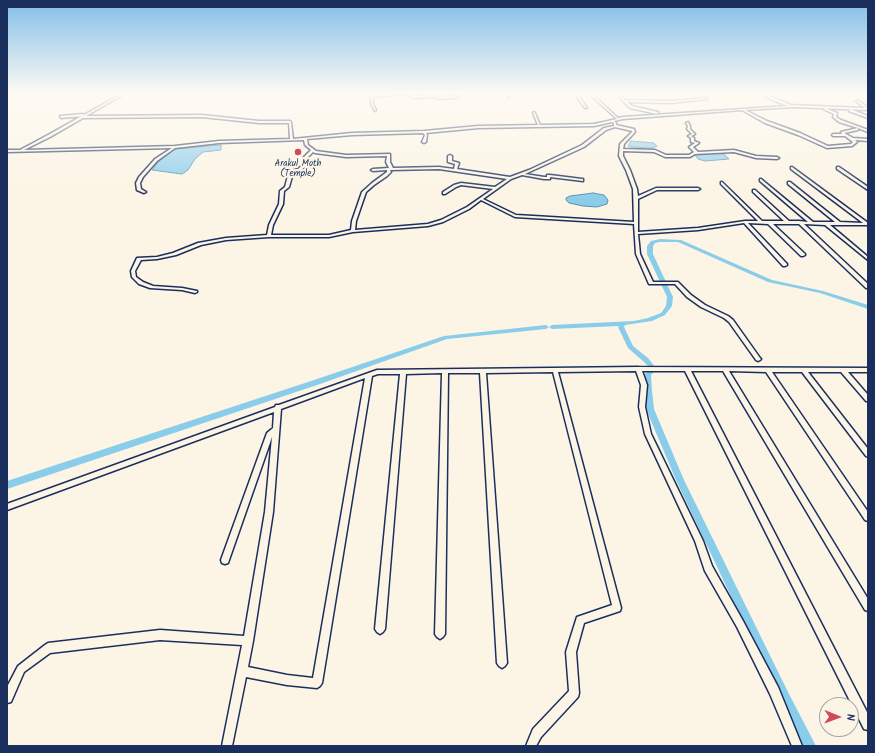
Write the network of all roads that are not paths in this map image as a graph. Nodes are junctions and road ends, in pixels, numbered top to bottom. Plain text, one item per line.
1 (62, 128) edge
2 (291, 128) edge
3 (461, 128) edge
4 (609, 128) edge
5 (625, 128) edge
6 (688, 128) edge
7 (783, 128) edge
8 (847, 128) edge
9 (858, 128) joint
10 (849, 130) junction
11 (868, 131) edge
12 (424, 132) junction
13 (833, 135) dead end
14 (846, 135) junction
15 (304, 138) junction
16 (852, 139) junction
17 (292, 140) junction
18 (868, 140) edge
19 (424, 142) dead end
20 (175, 147) junction
21 (313, 150) junction
22 (620, 150) junction
23 (7, 151) edge
24 (20, 151) junction
25 (697, 153) junction
26 (450, 156) dead end
27 (777, 158) dead end
28 (792, 168) dead end
29 (838, 168) dead end
30 (390, 169) junction
31 (373, 170) dead end
32 (455, 170) junction
33 (519, 174) junction
34 (510, 178) junction
35 (582, 180) dead end
36 (761, 180) dead end
37 (722, 183) dead end
38 (789, 183) dead end
39 (496, 188) junction
40 (698, 189) dead end
41 (868, 189) edge
42 (754, 190) dead end
43 (144, 192) dead end
44 (444, 193) dead end
45 (636, 198) junction
46 (482, 199) junction
47 (745, 222) junction
48 (760, 222) junction
49 (769, 222) junction
50 (787, 222) junction
51 (799, 222) junction
52 (636, 223) junction
53 (812, 223) junction
54 (827, 224) junction
55 (840, 224) junction
56 (868, 224) edge
57 (353, 231) junction
58 (636, 233) junction
59 (269, 236) junction
60 (803, 255) dead end
61 (868, 259) edge
62 (785, 265) dead end
63 (868, 287) edge
64 (195, 292) dead end
65 (758, 359) dead end
66 (638, 369) junction
67 (688, 369) junction
68 (725, 369) junction
69 (767, 369) junction
70 (483, 370) junction
71 (555, 370) junction
72 (802, 370) junction
73 (843, 370) junction
74 (868, 370) edge
75 (403, 371) junction
76 (445, 371) junction
77 (369, 375) junction
78 (868, 399) edge
79 (278, 407) junction
80 (276, 429) junction
81 (868, 454) edge
82 (7, 507) edge
83 (868, 518) edge
84 (225, 560) dead end
85 (868, 607) edge
86 (380, 629) dead end
87 (440, 634) dead end
88 (248, 641) junction
89 (502, 663) dead end
90 (242, 671) junction
91 (7, 698) edge
92 (868, 724) edge
93 (227, 746) edge
94 (531, 746) edge
95 (797, 746) edge

1 - 24 street
2 - 17 street
3 - 12 street
4 - 33 street
5 - 22 street
6 - 25 street
7 - 16 street
8 - 10 street
9 - 10 street
9 - 11 street
10 - 14 street
12 - 15 street
12 - 19 street
13 - 14 street
14 - 16 street
15 - 17 street
15 - 21 street
16 - 18 street
17 - 20 street
20 - 24 street
20 - 43 street
21 - 30 street
21 - 59 street
22 - 25 street
22 - 45 street
23 - 24 street
25 - 27 street
26 - 32 street
28 - 56 street
29 - 41 street
30 - 31 street
30 - 32 street
30 - 57 street
32 - 34 street
33 - 34 street
33 - 35 street
34 - 39 street
36 - 53 street
37 - 48 street
38 - 55 street
39 - 44 street
39 - 46 street
40 - 45 street
42 - 50 street
45 - 52 street
46 - 52 street
46 - 57 street
47 - 48 street
47 - 58 street
47 - 62 street
48 - 49 street
49 - 50 street
49 - 60 street
50 - 51 street
51 - 53 street
51 - 63 street
52 - 58 street
53 - 54 street
54 - 55 street
54 - 61 street
55 - 56 street
57 - 59 street
58 - 65 street
59 - 64 street
66 - 67 street
66 - 71 street
66 - 95 street
67 - 68 street
67 - 92 street
68 - 69 street
68 - 85 street
69 - 72 street
69 - 83 street
70 - 71 street
70 - 76 street
70 - 89 street
71 - 94 street
72 - 73 street
72 - 81 street
73 - 74 street
73 - 78 street
75 - 76 street
75 - 77 street
75 - 86 street
76 - 87 street
77 - 79 street
77 - 90 street
79 - 80 street
79 - 82 street
80 - 84 street
80 - 88 street
88 - 90 street
88 - 91 street
90 - 93 street

